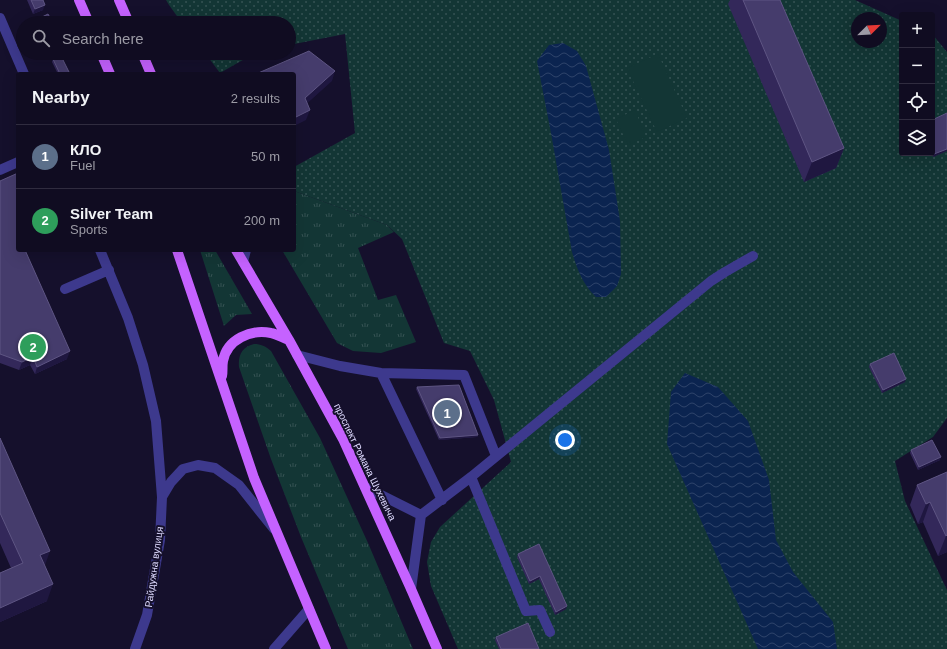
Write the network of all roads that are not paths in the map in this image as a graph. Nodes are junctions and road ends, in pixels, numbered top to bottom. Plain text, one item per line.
1 (80, 0) edge
2 (119, 0) edge
3 (86, 16) edge
4 (126, 16) edge
5 (0, 18) edge
6 (16, 55) edge
7 (18, 60) edge
8 (104, 60) edge
9 (145, 60) edge
10 (23, 72) edge
11 (109, 72) edge
12 (150, 72) edge
13 (16, 163) edge
14 (0, 170) edge
15 (101, 252) edge
16 (178, 252) edge
17 (237, 252) edge
18 (246, 252) edge
19 (753, 256) dead end
20 (243, 262) junction
21 (108, 270) junction
22 (65, 289) dead end
23 (288, 340) junction
24 (297, 355) junction
25 (381, 373) junction
26 (222, 384) junction
27 (496, 456) junction
28 (472, 476) junction
29 (365, 488) junction
30 (162, 496) junction
31 (442, 500) junction
32 (421, 516) junction
33 (277, 533) junction
34 (411, 589) junction
35 (309, 609) junction
36 (550, 632) dead end
37 (321, 638) junction
38 (135, 649) edge
39 (274, 649) edge
40 (319, 649) edge
41 (326, 649) edge
42 (436, 649) edge

1 - 3 main road
2 - 4 main road
5 - 6 street
7 - 10 street
8 - 11 main road
9 - 12 main road
13 - 14 street
15 - 21 street
16 - 26 main road
17 - 20 main road, проспект Романа Шухевича
18 - 20 street
19 - 27 street
20 - 23 main road, проспект Романа Шухевича
21 - 22 street
21 - 30 street
23 - 24 main road, проспект Романа Шухевича
23 - 26 main road
24 - 25 street
24 - 29 main road, проспект Романа Шухевича
25 - 27 street
25 - 31 street
26 - 33 main road
27 - 28 street
28 - 31 street
28 - 36 street
29 - 32 street
29 - 34 main road, проспект Романа Шухевича
30 - 33 street, Райдужна вулиця
30 - 38 street, Райдужна вулиця
31 - 32 street
32 - 34 street
33 - 35 main road
34 - 42 main road, проспект Романа Шухевича
35 - 37 main road
35 - 39 street
37 - 40 street
37 - 41 main road

